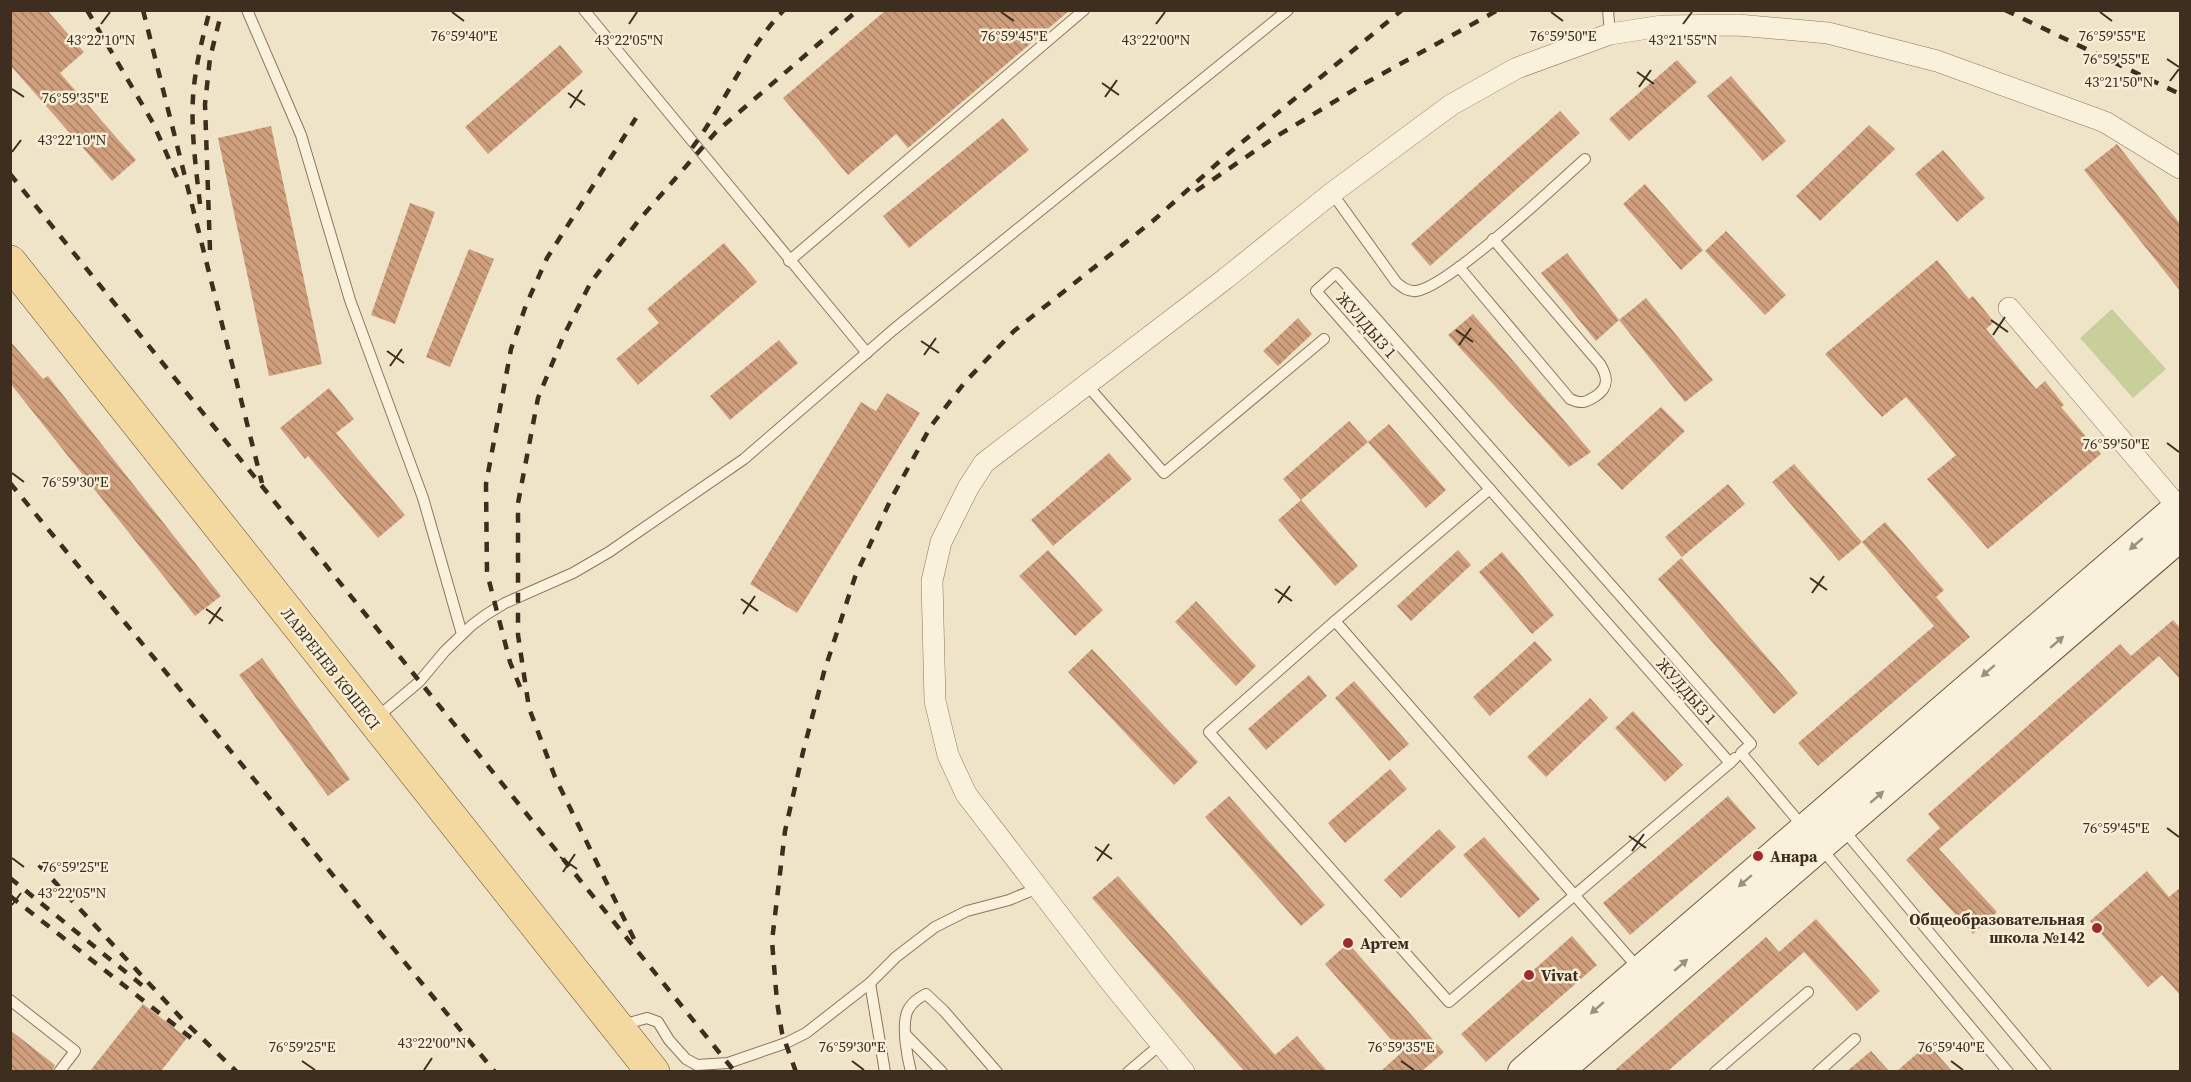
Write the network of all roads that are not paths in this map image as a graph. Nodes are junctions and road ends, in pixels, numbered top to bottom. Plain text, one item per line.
1 (247, 10) edge
2 (584, 10) edge
3 (1084, 10) edge
4 (1288, 10) edge
5 (1608, 10) edge
6 (1610, 34) junction
7 (1585, 159) dead end
8 (2181, 168) edge
9 (1332, 193) junction
10 (1493, 239) junction
11 (789, 261) junction
12 (10, 262) edge
13 (1459, 267) junction
14 (2009, 308) dead end
15 (1324, 339) dead end
16 (867, 353) junction
17 (1086, 384) junction
18 (1490, 489) junction
19 (2180, 517) edge
20 (1335, 621) junction
21 (462, 634) junction
22 (373, 721) junction
23 (1741, 753) junction
24 (1730, 763) junction
25 (1823, 828) junction
26 (1038, 888) junction
27 (1575, 895) junction
28 (1647, 979) junction
29 (870, 983) junction
30 (1808, 992) dead end
31 (10, 1000) edge
32 (617, 1026) junction
33 (906, 1035) junction
34 (1855, 1039) dead end
35 (1161, 1044) junction
36 (59, 1071) edge
37 (653, 1071) edge
38 (885, 1071) edge
39 (911, 1071) edge
40 (942, 1071) edge
41 (997, 1071) edge
42 (1128, 1071) edge
43 (1184, 1071) edge
44 (1522, 1071) edge
45 (1557, 1071) edge
46 (1715, 1071) edge
47 (1818, 1071) edge
48 (2008, 1071) edge
49 (2046, 1071) edge

1 - 21 lane
2 - 11 lane
3 - 11 lane
4 - 16 lane
5 - 6 lane
6 - 8 street
6 - 9 street
7 - 10 lane
9 - 13 lane
9 - 17 street
10 - 13 lane
10 - 13 lane
11 - 16 lane
12 - 22 main road, ЛАВРЕНЕВ КӨШЕСІ
14 - 19 street
15 - 17 lane
16 - 21 lane
17 - 26 street
18 - 20 lane
18 - 23 lane, ЖУЛДЫЗ 1
18 - 24 lane, ЖУЛДЫЗ 1
19 - 25 street
20 - 27 lane
20 - 27 lane
21 - 22 lane
22 - 32 main road, ЛАВРЕНЕВ КӨШЕСІ
23 - 24 lane
23 - 25 lane
24 - 27 lane
25 - 28 street
25 - 48 lane
25 - 49 lane
26 - 29 lane
26 - 35 street
27 - 28 lane
28 -> 44 street
28 - 45 street
29 - 32 lane
29 - 38 lane
30 - 46 lane
31 - 36 lane
32 - 37 main road, ЛАВРЕНЕВ КӨШЕСІ
33 - 39 lane
33 - 40 lane
33 - 41 lane
34 - 47 lane
35 - 42 lane
35 - 43 street

